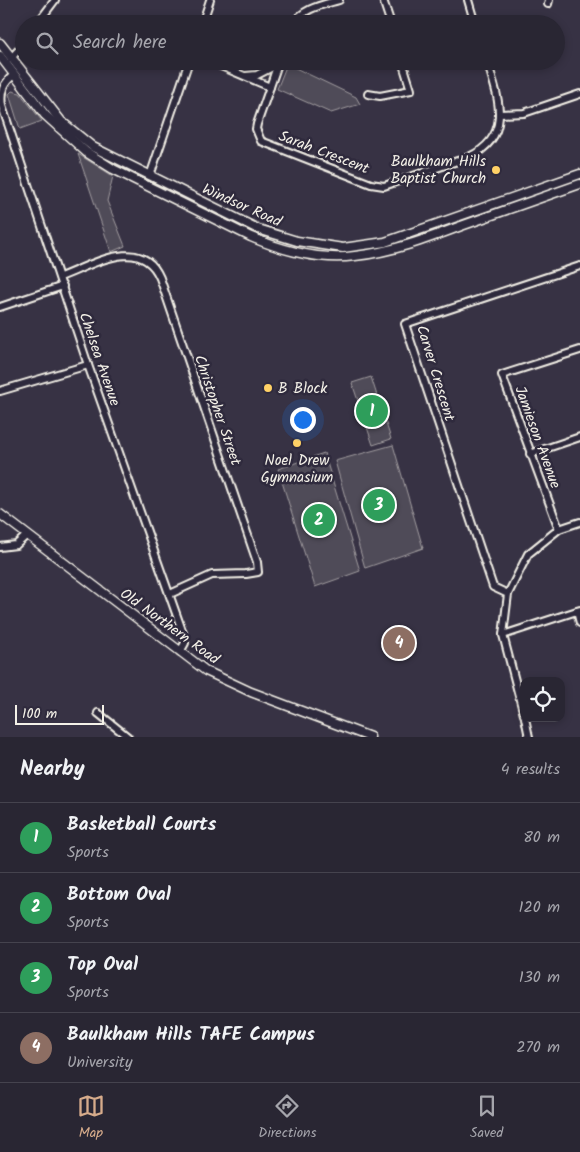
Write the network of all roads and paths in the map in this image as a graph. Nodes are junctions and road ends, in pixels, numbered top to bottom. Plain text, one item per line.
1 (55, 0) edge
2 (209, 0) edge
3 (339, 0) edge
4 (383, 0) edge
5 (468, 0) edge
6 (44, 15) edge
7 (205, 15) edge
8 (299, 15) edge
9 (388, 15) edge
10 (472, 15) edge
11 (0, 43) edge
12 (15, 54) edge
13 (0, 56) edge
14 (12, 57) junction
15 (15, 64) edge
16 (15, 69) edge
17 (16, 70) edge
18 (186, 70) edge
19 (231, 70) edge
20 (266, 70) edge
21 (276, 70) edge
22 (405, 70) edge
23 (490, 70) edge
24 (18, 72) junction
25 (245, 76) junction
26 (270, 87) junction
27 (368, 94) dead end
28 (580, 94) edge
29 (500, 114) junction
30 (580, 174) edge
31 (150, 176) junction
32 (580, 184) edge
33 (146, 185) junction
34 (580, 266) edge
35 (60, 277) junction
36 (63, 286) junction
37 (0, 307) edge
38 (580, 350) edge
39 (88, 364) junction
40 (0, 391) edge
41 (580, 437) edge
42 (530, 454) junction
43 (0, 514) edge
44 (580, 522) edge
45 (559, 529) junction
46 (27, 535) junction
47 (0, 547) edge
48 (170, 594) junction
49 (508, 594) junction
50 (579, 611) edge
51 (580, 623) edge
52 (503, 635) junction
53 (180, 652) junction
54 (520, 701) edge
55 (98, 713) dead end
56 (526, 722) edge
57 (128, 737) edge
58 (370, 737) edge
59 (530, 737) edge

1 - 6 street
2 - 7 street
3 - 8 street
4 - 9 street
5 - 10 street
11 - 14 main road, Windsor Road
12 - 14 street
13 - 16 main road, Windsor Road
14 - 15 main road, Windsor Road
17 - 24 main road, Windsor Road
18 - 31 street
19 - 25 street
20 - 25 street
21 - 26 street, Sarah Crescent
22 - 27 street
23 - 29 street, Sarah Crescent
24 - 31 main road, Windsor Road
24 - 33 main road, Windsor Road
24 - 35 street, Chelsea Avenue
25 - 26 street
26 - 29 street, Sarah Crescent
28 - 29 street
30 - 31 main road, Windsor Road
31 - 33 main road
32 - 33 main road, Windsor Road
34 - 49 street, Carver Crescent
35 - 36 street, Chelsea Avenue
35 - 48 street, Christopher Street
36 - 37 street
36 - 39 street, Chelsea Avenue
38 - 42 street, Jamieson Avenue
39 - 40 street
39 - 48 street, Chelsea Avenue
41 - 42 street
42 - 45 street, Jamieson Avenue
43 - 46 main road, Old Northern Road
44 - 45 street
45 - 49 street
46 - 47 street
46 - 53 main road, Old Northern Road
48 - 53 street, Chelsea Avenue
49 - 52 street
50 - 51 street
50 - 52 street
52 - 54 street
53 - 58 main road, Old Northern Road
55 - 57 street
56 - 59 street

